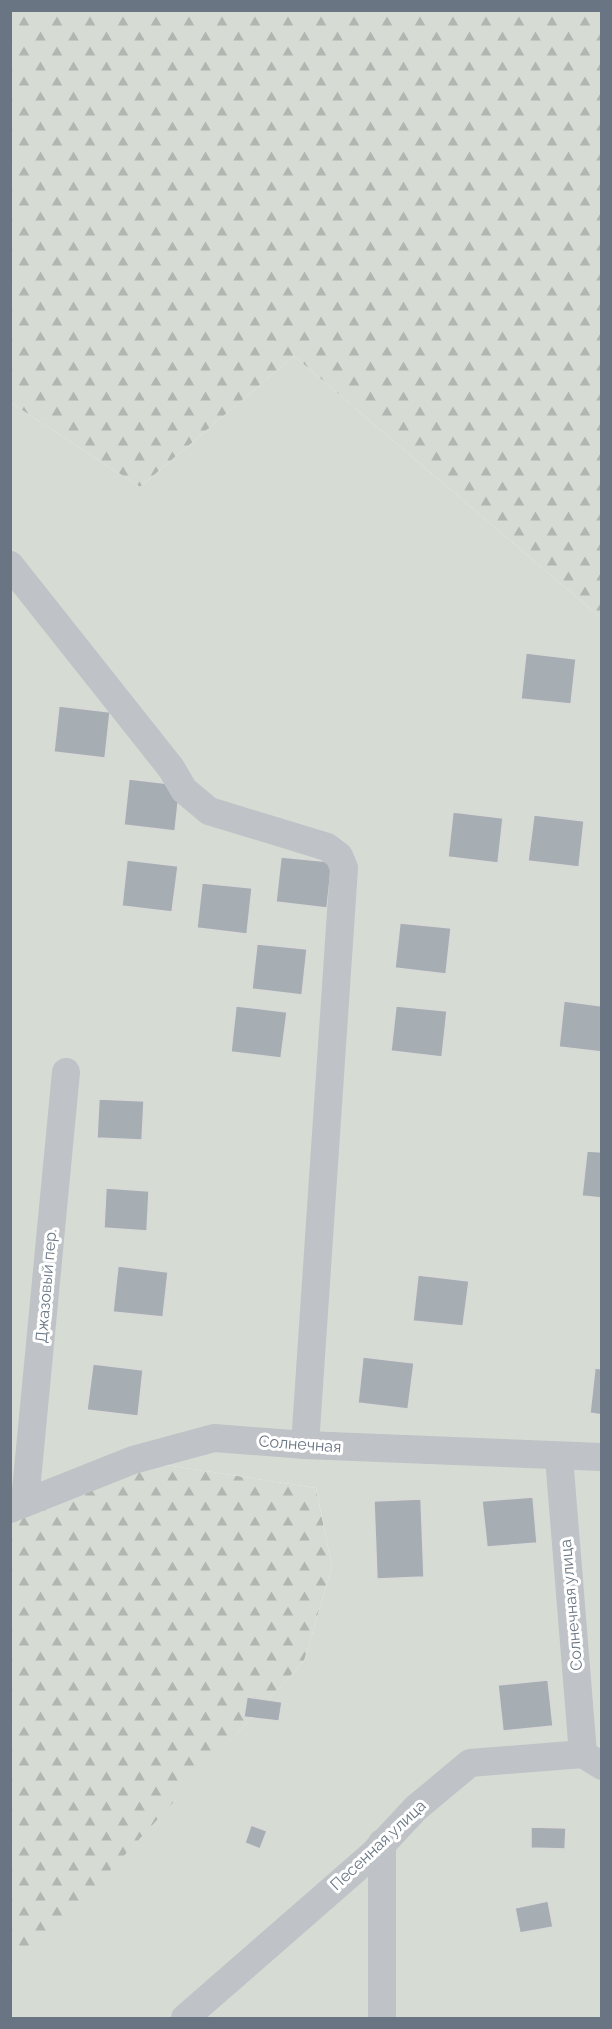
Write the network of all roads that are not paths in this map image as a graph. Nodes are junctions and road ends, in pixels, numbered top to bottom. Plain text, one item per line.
1 (10, 565) edge
2 (66, 1072) dead end
3 (304, 1445) junction
4 (560, 1457) junction
5 (602, 1457) edge
6 (18, 1505) edge
7 (592, 1760) edge
8 (382, 1843) junction
9 (185, 2019) edge
10 (382, 2019) edge

1 - 3 street
2 - 6 street, Джазовый пер.
3 - 4 street, Солнечная
3 - 6 street, Солнечная
4 - 5 street, Солнечная
4 - 7 street, Солнечная улица
7 - 8 street, Песенная улица
8 - 9 street, Песенная улица
8 - 10 street

